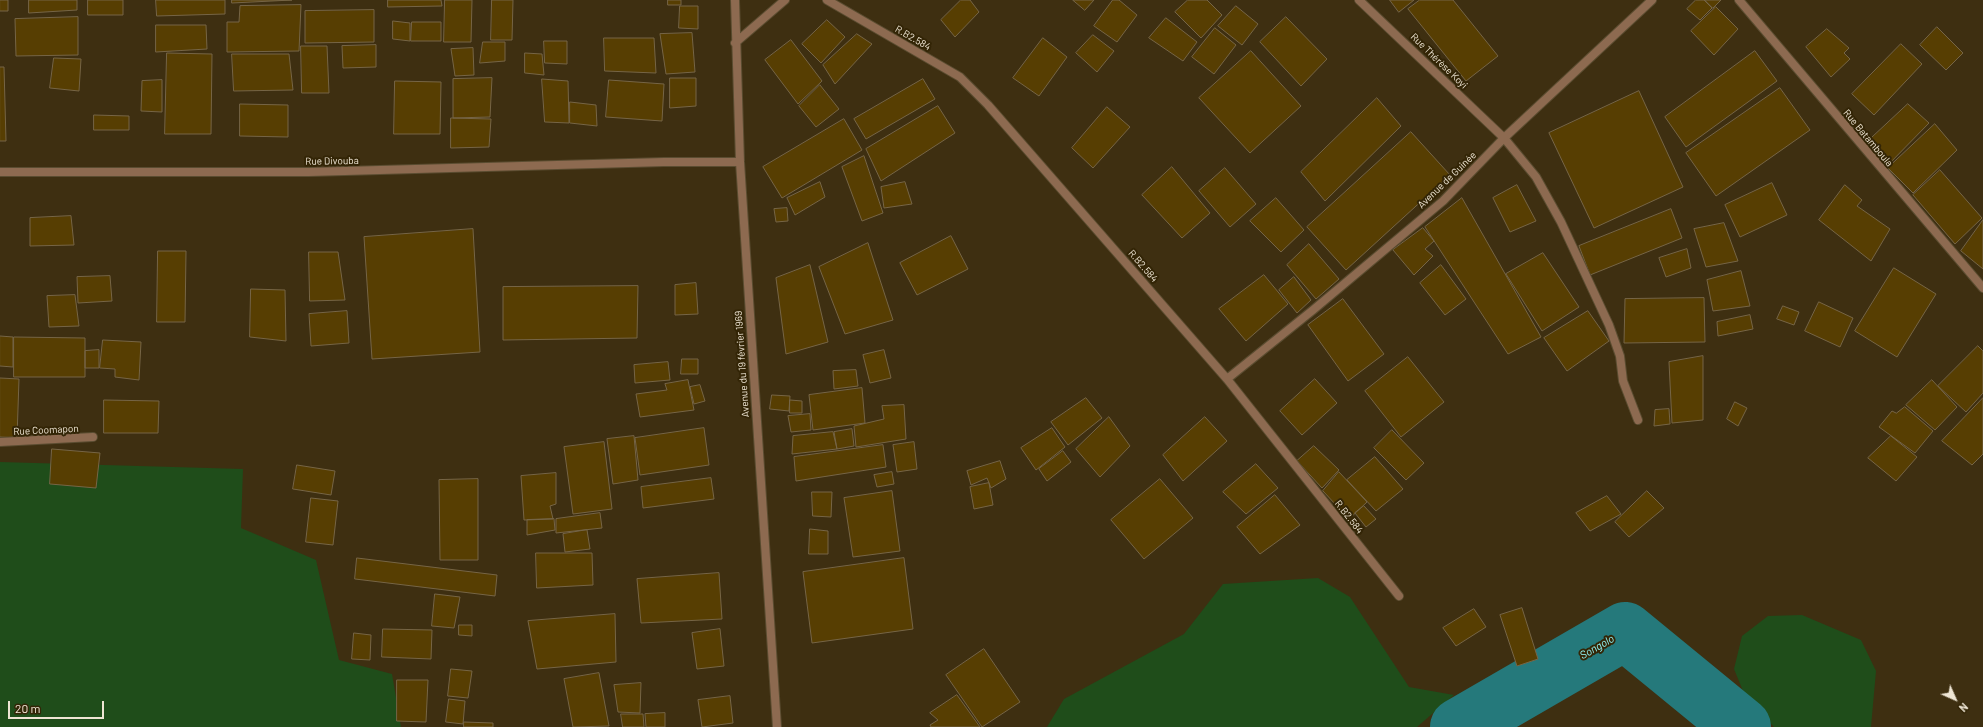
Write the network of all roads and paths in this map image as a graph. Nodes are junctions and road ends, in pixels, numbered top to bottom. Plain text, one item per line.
1 (735, 0) edge
2 (785, 0) edge
3 (827, 0) edge
4 (1359, 0) edge
5 (1652, 0) edge
6 (1739, 0) edge
7 (735, 43) junction
8 (1504, 138) junction
9 (740, 162) junction
10 (0, 172) edge
11 (1983, 288) edge
12 (1227, 379) junction
13 (1638, 420) dead end
14 (93, 437) dead end
15 (0, 442) edge
16 (1399, 596) dead end
17 (777, 727) edge

1 - 7 street, Avenue du 19 février 1969
2 - 7 street
3 - 12 street, R.B2.584
4 - 8 street, Rue Thérèse Koyi
5 - 8 street, Avenue de Guinée
6 - 11 street, Rue Batamboula
7 - 9 street, Avenue du 19 février 1969
8 - 12 street, Avenue de Guinée
8 - 13 street, Rue Thérèse Koyi
9 - 10 street, Rue Divouba
9 - 17 street, Avenue du 19 février 1969
12 - 16 street, R.B2.584
14 - 15 street, Rue Coomapon

